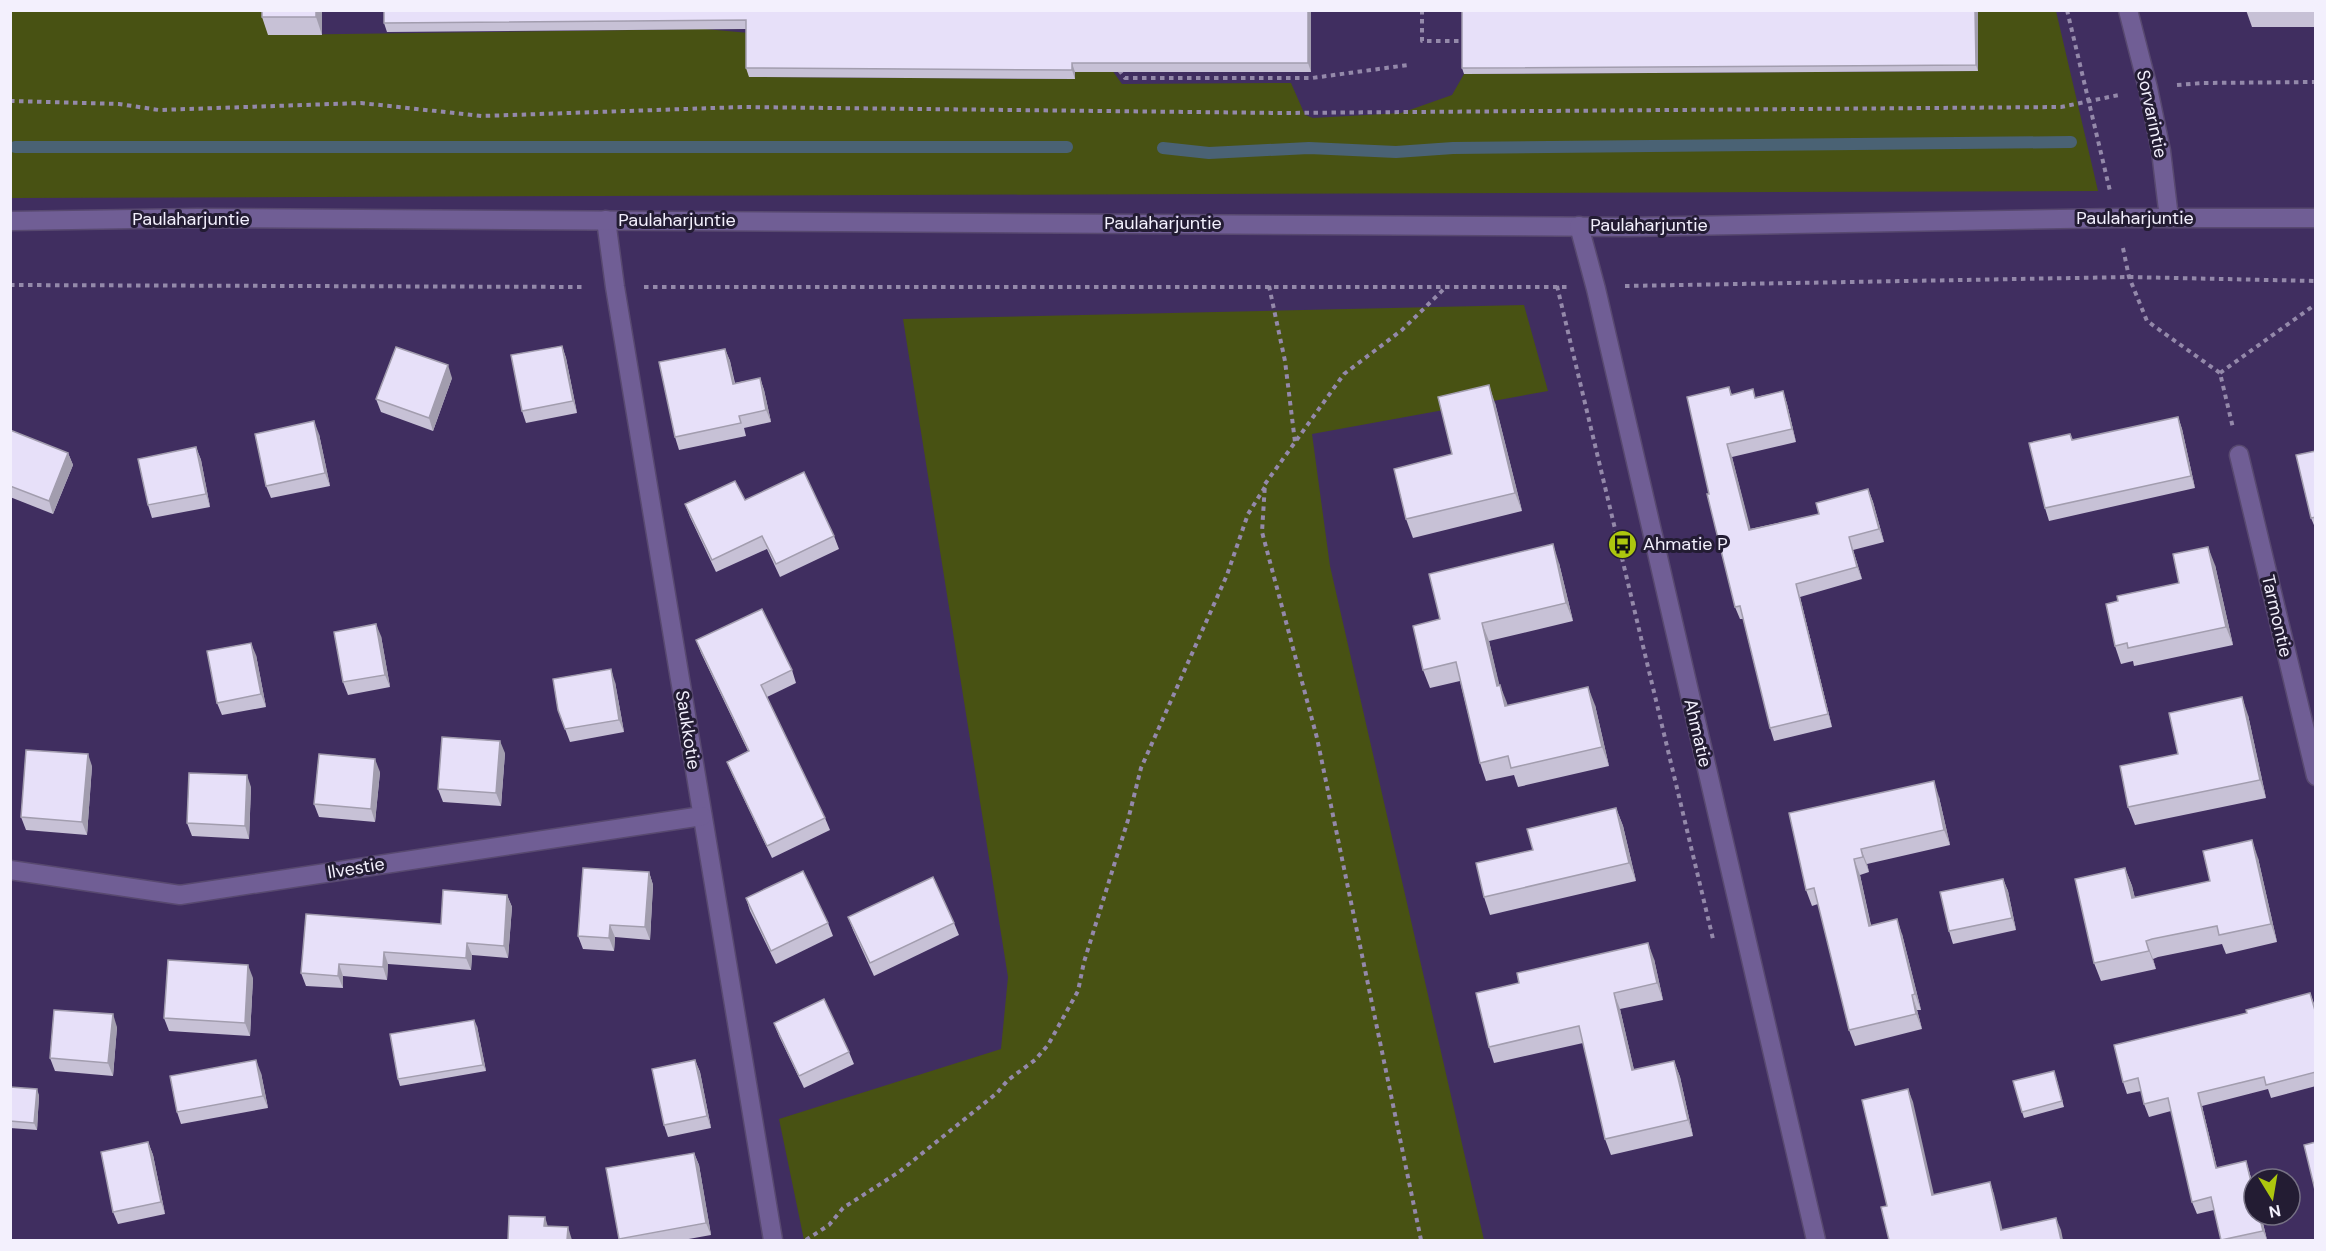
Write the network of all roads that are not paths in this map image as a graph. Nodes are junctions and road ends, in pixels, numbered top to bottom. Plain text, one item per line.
1 (2128, 10) edge
2 (2169, 218) junction
3 (2316, 218) edge
4 (606, 220) junction
5 (10, 221) edge
6 (1579, 226) junction
7 (2239, 455) dead end
8 (2316, 776) edge
9 (702, 816) junction
10 (10, 870) edge
11 (773, 1240) edge
12 (1816, 1240) edge

1 - 2 street, Sorvarintie
2 - 3 street, Paulaharjuntie
2 - 6 street, Paulaharjuntie
4 - 5 street, Paulaharjuntie
4 - 6 street, Paulaharjuntie
4 - 9 street, Saukkotie
6 - 12 street, Ahmatie
7 - 8 street, Tarmontie
9 - 10 street, Ilvestie
9 - 11 street, Saukkotie

